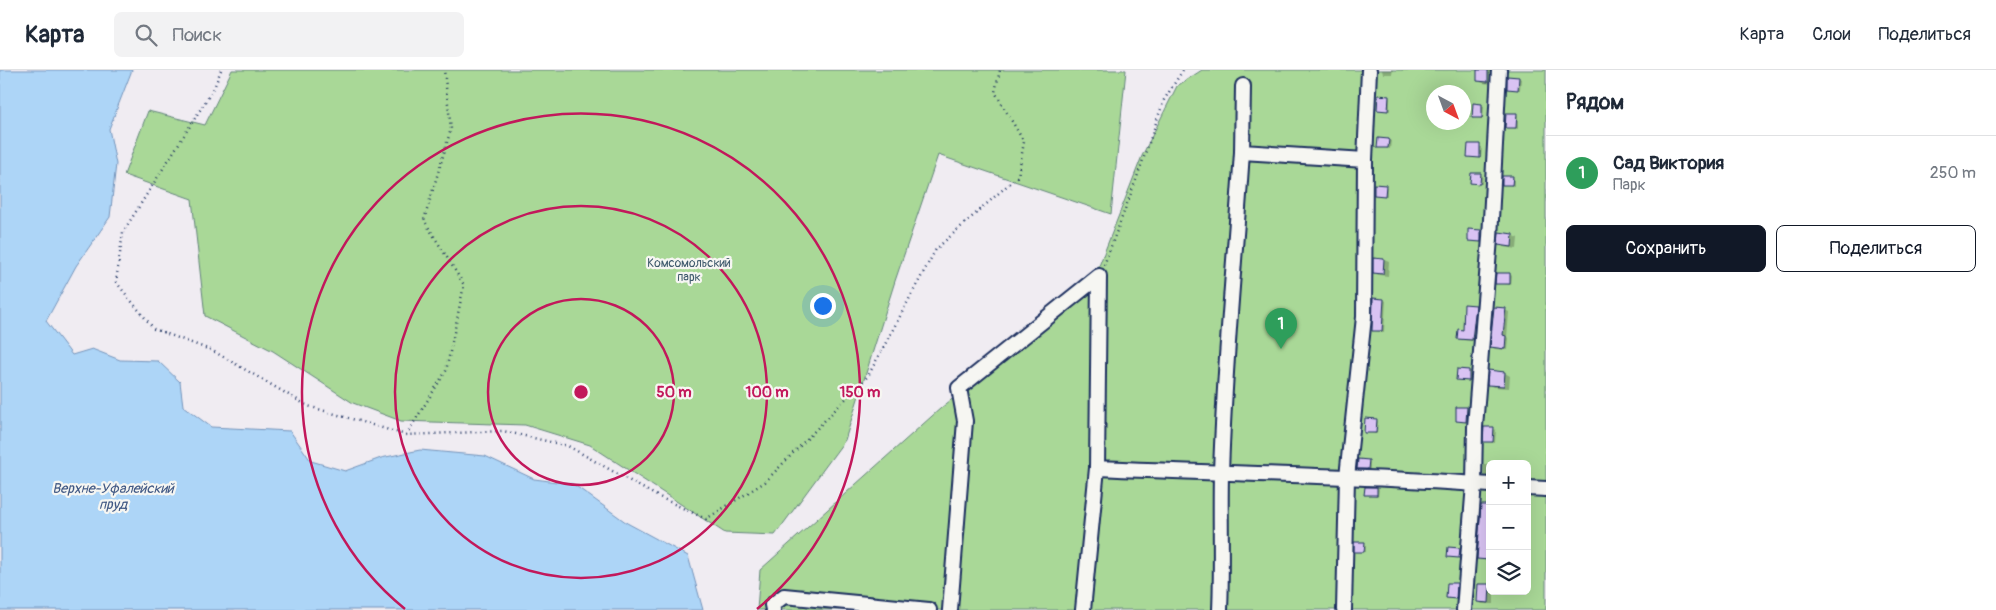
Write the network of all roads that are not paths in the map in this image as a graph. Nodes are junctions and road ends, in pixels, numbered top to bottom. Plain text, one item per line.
1 (1369, 70) edge
2 (1499, 70) edge
3 (1243, 86) dead end
4 (1242, 152) junction
5 (1365, 160) junction
6 (1097, 468) junction
7 (1221, 474) junction
8 (1347, 477) junction
9 (1474, 484) junction
10 (1486, 485) edge
11 (1531, 488) edge
12 (1546, 489) edge
13 (773, 610) edge
14 (929, 610) edge
15 (950, 610) edge
16 (1084, 610) edge
17 (1220, 610) edge
18 (1344, 610) edge
19 (1464, 610) edge

1 - 5 lane
2 - 9 lane
3 - 4 lane
4 - 5 lane
4 - 7 lane
5 - 8 lane
6 - 7 lane
6 - 15 lane
6 - 16 lane
7 - 8 lane
7 - 17 lane
8 - 9 lane
8 - 18 lane
9 - 10 lane
9 - 19 lane
11 - 12 lane
13 - 14 lane

